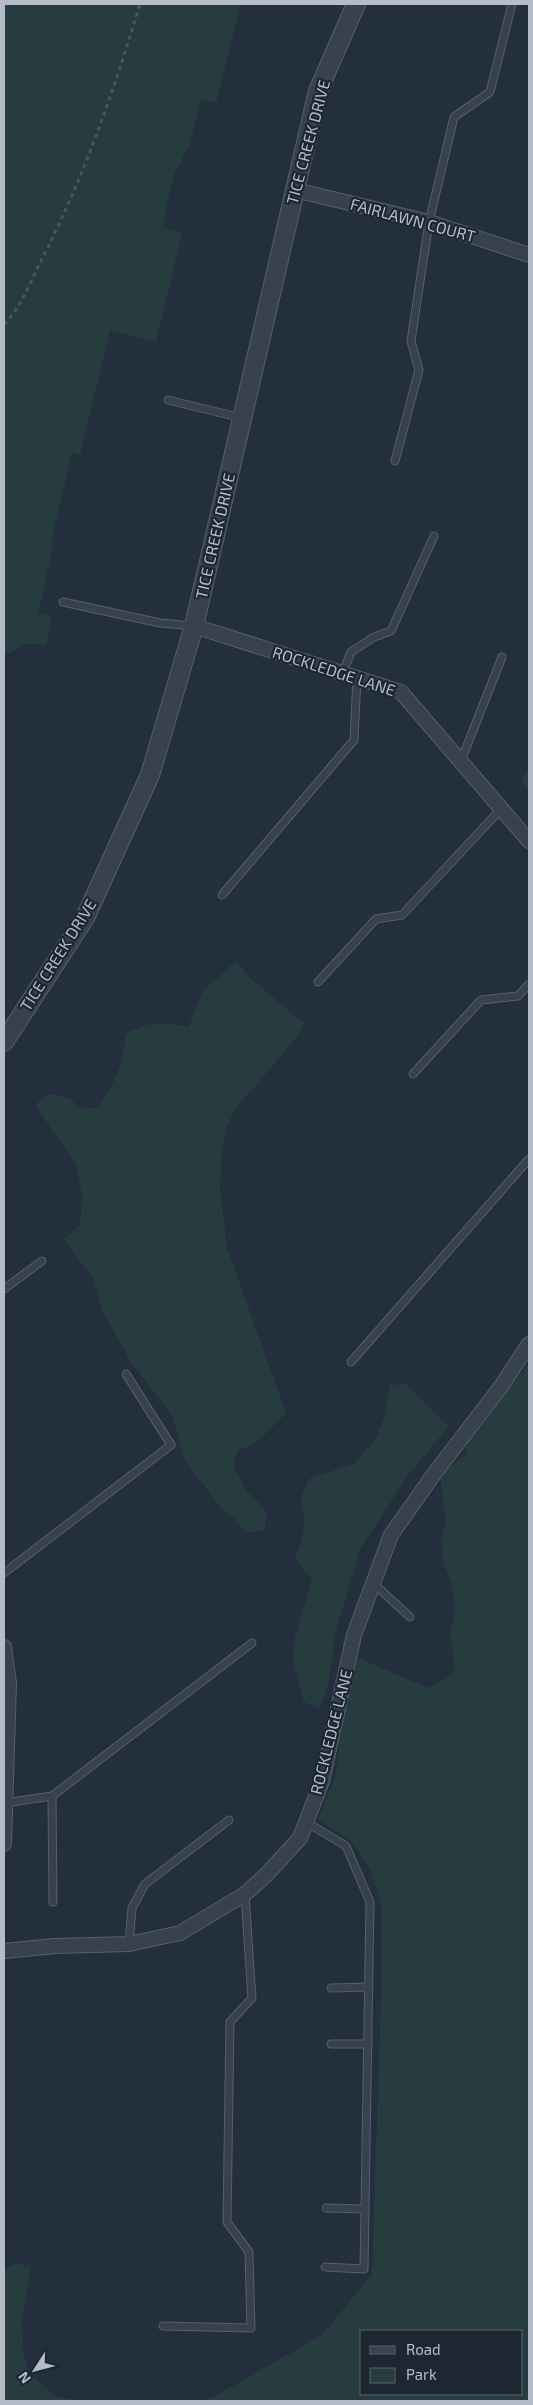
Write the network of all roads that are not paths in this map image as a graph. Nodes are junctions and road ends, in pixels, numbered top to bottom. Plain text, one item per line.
1 (356, 4) edge
2 (512, 4) edge
3 (295, 190) junction
4 (429, 222) junction
5 (529, 255) edge
6 (168, 400) dead end
7 (242, 418) junction
8 (395, 461) dead end
9 (434, 536) dead end
10 (63, 602) dead end
11 (194, 626) junction
12 (502, 656) dead end
13 (343, 672) junction
14 (357, 677) junction
15 (461, 762) junction
16 (501, 809) junction
17 (529, 841) edge
18 (222, 895) dead end
19 (318, 982) dead end
20 (529, 984) edge
21 (4, 1042) edge
22 (413, 1074) dead end
23 (529, 1159) edge
24 (42, 1261) dead end
25 (4, 1289) edge
26 (529, 1344) edge
27 (351, 1362) dead end
28 (126, 1374) dead end
29 (4, 1573) edge
30 (373, 1583) junction
31 (410, 1617) dead end
32 (252, 1643) dead end
33 (4, 1647) edge
34 (52, 1796) junction
35 (5, 1804) junction
36 (229, 1820) dead end
37 (306, 1822) junction
38 (4, 1844) edge
39 (245, 1894) junction
40 (53, 1902) dead end
41 (129, 1944) junction
42 (4, 1950) edge
43 (369, 1987) junction
44 (331, 1988) dead end
45 (331, 2044) dead end
46 (368, 2044) junction
47 (326, 2208) dead end
48 (365, 2209) junction
49 (325, 2266) dead end
50 (162, 2326) dead end

1 - 3 street, TICE CREEK DRIVE
2 - 4 lane
3 - 4 street, FAIRLAWN COURT
3 - 7 street, TICE CREEK DRIVE
4 - 5 street, FAIRLAWN COURT
4 - 8 lane
6 - 7 lane
7 - 11 street, TICE CREEK DRIVE
9 - 13 lane
10 - 11 lane
11 - 13 street, ROCKLEDGE LANE
11 - 21 street, TICE CREEK DRIVE
12 - 15 lane
13 - 14 street, ROCKLEDGE LANE
14 - 15 street, ROCKLEDGE LANE
14 - 18 lane
15 - 16 street, ROCKLEDGE LANE
16 - 17 street, ROCKLEDGE LANE
16 - 19 lane
20 - 22 lane
23 - 27 lane
24 - 25 lane
26 - 30 street, ROCKLEDGE LANE
28 - 29 lane
30 - 31 lane
30 - 37 street, ROCKLEDGE LANE
32 - 34 lane
33 - 35 street
34 - 35 lane
34 - 40 lane
35 - 38 street
36 - 41 lane
37 - 39 street, ROCKLEDGE LANE
37 - 43 lane
39 - 41 street, ROCKLEDGE LANE
39 - 50 lane
41 - 42 street, ROCKLEDGE LANE
43 - 44 lane
43 - 46 lane
45 - 46 lane
46 - 48 lane
47 - 48 lane
48 - 49 lane

